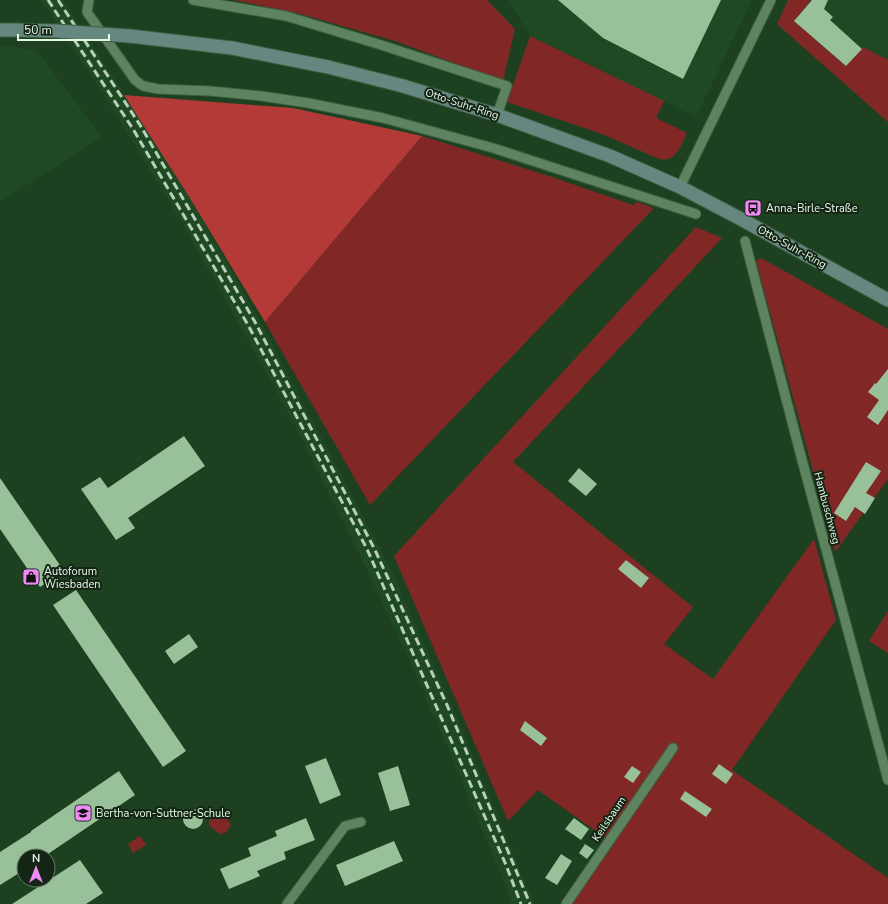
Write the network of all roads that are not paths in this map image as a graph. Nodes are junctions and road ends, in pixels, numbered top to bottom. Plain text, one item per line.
1 (89, 0) edge
2 (193, 0) edge
3 (771, 0) edge
4 (0, 30) edge
5 (497, 115) junction
6 (680, 187) junction
7 (696, 214) dead end
8 (745, 242) dead end
9 (888, 300) edge
10 (672, 748) dead end
11 (888, 780) edge
12 (361, 822) dead end
13 (287, 904) edge
14 (566, 904) edge

1 - 7 street
2 - 5 street
3 - 6 street
4 - 5 street, Otto-Suhr-Ring, bridge
5 - 6 street, Otto-Suhr-Ring
6 - 9 street, Otto-Suhr-Ring
8 - 11 street, Hambuschweg
10 - 14 street, Keilsbaum
12 - 13 street

